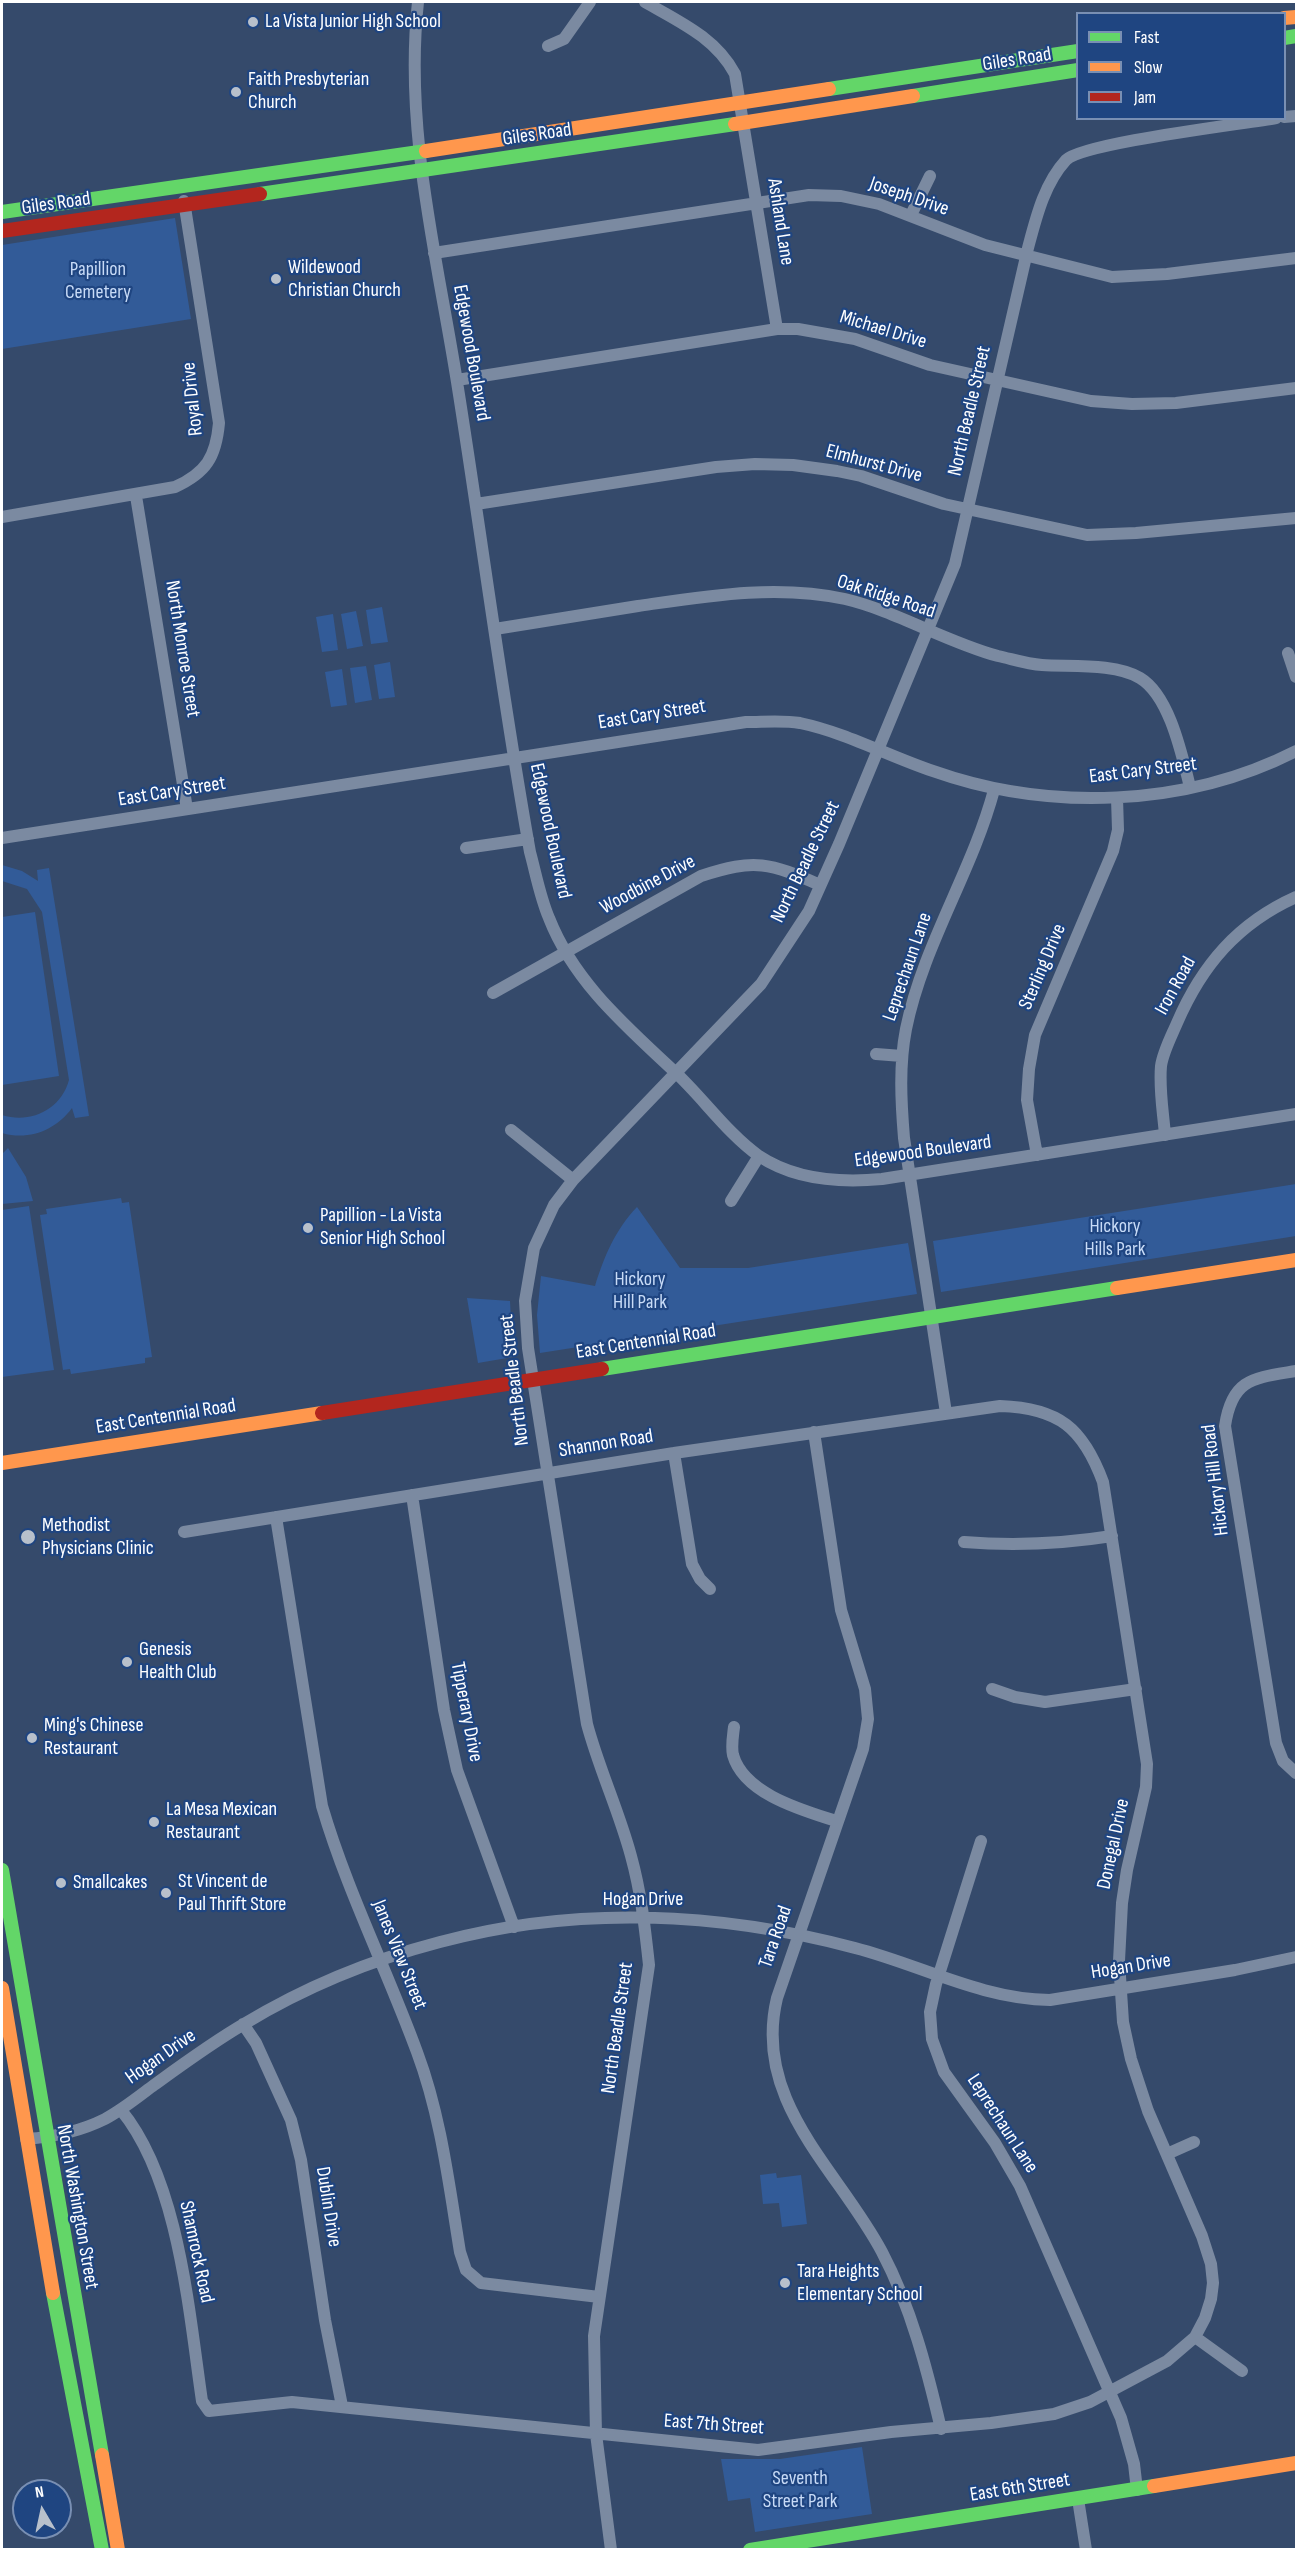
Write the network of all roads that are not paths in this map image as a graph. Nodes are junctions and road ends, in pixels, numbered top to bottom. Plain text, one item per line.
1 (418, 2) edge
2 (590, 2) edge
3 (645, 2) edge
4 (548, 46) dead end
5 (1076, 51) edge
6 (1076, 70) edge
7 (740, 103) junction
8 (1263, 120) edge
9 (743, 122) junction
10 (420, 152) junction
11 (422, 171) junction
12 (930, 176) dead end
13 (181, 186) junction
14 (757, 202) junction
15 (184, 205) junction
16 (2, 212) edge
17 (911, 215) junction
18 (2, 231) edge
19 (434, 253) junction
20 (1026, 256) junction
21 (1296, 258) edge
22 (777, 329) junction
23 (457, 380) junction
24 (998, 380) junction
25 (1296, 388) edge
26 (136, 496) junction
27 (476, 504) junction
28 (968, 509) junction
29 (2, 517) edge
30 (1296, 518) edge
31 (495, 629) junction
32 (927, 630) junction
33 (1288, 653) dead end
34 (1296, 677) edge
35 (878, 749) junction
36 (1296, 751) edge
37 (515, 756) junction
38 (1190, 787) junction
39 (994, 790) junction
40 (1117, 798) junction
41 (187, 809) junction
42 (2, 838) edge
43 (528, 839) junction
44 (466, 848) dead end
45 (820, 885) junction
46 (1296, 897) edge
47 (567, 952) junction
48 (493, 993) dead end
49 (876, 1054) dead end
50 (902, 1056) junction
51 (675, 1072) junction
52 (1296, 1114) edge
53 (511, 1130) dead end
54 (1165, 1134) junction
55 (1037, 1155) junction
56 (759, 1156) junction
57 (910, 1175) junction
58 (573, 1180) junction
59 (731, 1201) dead end
60 (1296, 1260) edge
61 (932, 1316) junction
62 (1296, 1371) edge
63 (532, 1381) junction
64 (1000, 1406) joint
65 (946, 1413) junction
66 (814, 1432) junction
67 (674, 1453) junction
68 (2, 1463) edge
69 (546, 1474) junction
70 (412, 1495) junction
71 (276, 1517) junction
72 (184, 1532) dead end
73 (1112, 1536) junction
74 (964, 1542) dead end
75 (710, 1589) dead end
76 (992, 1689) dead end
77 (1136, 1689) junction
78 (734, 1727) dead end
79 (1296, 1773) edge
80 (836, 1821) junction
81 (981, 1841) dead end
82 (2, 1870) edge
83 (645, 1916) junction
84 (514, 1927) junction
85 (798, 1934) junction
86 (1296, 1957) edge
87 (380, 1960) junction
88 (939, 1976) junction
89 (2, 1988) edge
90 (1120, 1988) junction
91 (243, 2024) junction
92 (121, 2110) junction
93 (46, 2138) junction
94 (26, 2139) junction
95 (1194, 2142) dead end
96 (1167, 2154) junction
97 (599, 2297) junction
98 (1195, 2337) junction
99 (1242, 2371) dead end
100 (1111, 2392) junction
101 (342, 2406) junction
102 (204, 2415) joint
103 (941, 2429) junction
104 (596, 2434) junction
105 (1296, 2463) edge
106 (1137, 2490) junction
107 (1078, 2499) junction
108 (841, 2535) junction
109 (102, 2550) edge
110 (118, 2550) edge
111 (611, 2550) edge
112 (750, 2550) edge
113 (843, 2550) edge
114 (1086, 2550) edge

1 - 10 street, Edgewood Boulevard
2 - 4 street
3 - 7 street, Ashland Lane
5 - 7 main road, Giles Road
6 - 9 main road, Giles Road
7 - 9 street, Ashland Lane
7 - 10 main road, Giles Road
8 - 20 street, North Beadle Street
9 - 11 main road, Giles Road
9 - 14 street, Ashland Lane
10 - 11 street, Edgewood Boulevard
10 - 13 main road, Giles Road
11 - 15 main road, Giles Road
11 - 19 street, Edgewood Boulevard
12 - 17 street
13 - 15 street, Royal Drive
13 - 16 main road, Giles Road
14 - 17 street, Joseph Drive
14 - 19 street, Joseph Drive
14 - 22 street, Ashland Lane
15 - 18 main road, Giles Road
15 - 26 street, Royal Drive
17 - 20 street, Joseph Drive
19 - 23 street, Edgewood Boulevard
20 - 21 street, Joseph Drive
20 - 24 street, North Beadle Street
22 - 23 street, Michael Drive
22 - 24 street, Michael Drive
23 - 27 street, Edgewood Boulevard
24 - 25 street, Michael Drive
24 - 28 street, North Beadle Street
26 - 29 street, Royal Drive
26 - 41 street, North Monroe Street
27 - 28 street, Elmhurst Drive
27 - 31 street, Edgewood Boulevard
28 - 30 street, Elmhurst Drive
28 - 32 street, North Beadle Street
31 - 32 street, Oak Ridge Road
31 - 37 street, Edgewood Boulevard
32 - 35 street, North Beadle Street
32 - 38 street, Oak Ridge Road
33 - 34 street
35 - 37 street, East Cary Street
35 - 39 street, East Cary Street
35 - 45 street, North Beadle Street
36 - 38 street, East Cary Street
37 - 41 street, East Cary Street
37 - 43 street, Edgewood Boulevard
38 - 40 street, East Cary Street
39 - 40 street, East Cary Street
39 - 50 street, Leprechaun Lane
40 - 55 street, Sterling Drive
41 - 42 street, East Cary Street
43 - 44 street
43 - 47 street, Edgewood Boulevard
45 - 47 street, Woodbine Drive
45 - 51 street, North Beadle Street
46 - 54 street, Iron Road
47 - 48 street, Woodbine Drive
47 - 51 street, Edgewood Boulevard
49 - 50 street
50 - 57 street, Leprechaun Lane
51 - 56 street, Edgewood Boulevard
51 - 58 street, North Beadle Street
52 - 54 street, Edgewood Boulevard
53 - 58 street
54 - 55 street, Edgewood Boulevard
55 - 57 street, Edgewood Boulevard
56 - 57 street, Edgewood Boulevard
56 - 59 street
57 - 61 street, Leprechaun Lane
58 - 63 street, North Beadle Street
60 - 61 main road, East Centennial Road
61 - 63 main road, East Centennial Road
61 - 65 street, Leprechaun Lane
62 - 79 street, Hickory Hill Road
63 - 68 main road, East Centennial Road
63 - 69 street, North Beadle Street
64 - 65 street, Shannon Road
64 - 73 street, Donegal Drive
65 - 66 street, Shannon Road
66 - 67 street, Shannon Road
66 - 80 street, Tara Road
67 - 69 street, Shannon Road
67 - 75 street
69 - 70 street, Shannon Road
69 - 83 street, North Beadle Street
70 - 71 street, Shannon Road
70 - 84 street, Tipperary Drive
71 - 72 street, Shannon Road
71 - 87 street, Janes View Street
73 - 74 street
73 - 77 street, Donegal Drive
76 - 77 street
77 - 90 street, Donegal Drive
78 - 80 street
80 - 85 street, Tara Road
81 - 88 street, Leprechaun Lane
82 - 93 main road, North Washington Street
83 - 84 street, Hogan Drive
83 - 85 street, Hogan Drive
83 - 97 street, North Beadle Street
84 - 87 street, Hogan Drive
85 - 88 street, Hogan Drive
85 - 103 street, Tara Road
86 - 90 street, Hogan Drive
87 - 91 street, Hogan Drive
87 - 97 street, Janes View Street
88 - 90 street, Hogan Drive
88 - 100 street, Leprechaun Lane
89 - 94 main road, North Washington Street
90 - 96 street, Donegal Drive
91 - 92 street, Hogan Drive
91 - 101 street, Dublin Drive
92 - 93 street, Hogan Drive
92 - 102 street, Shamrock Road
93 - 94 street, Hogan Drive
93 - 110 main road, North Washington Street
94 - 109 main road, North Washington Street
95 - 96 street
96 - 98 street, Donegal Drive
97 - 104 street, North Beadle Street
98 - 99 street
98 - 100 street, East 7th Street
100 - 103 street, East 7th Street
100 - 106 street, Leprechaun Lane
101 - 102 street, East 7th Street
101 - 104 street, East 7th Street
103 - 104 street, East 7th Street
104 - 111 street, North Beadle Street
105 - 106 main road, East 6th Street
106 - 107 main road, East 6th Street
107 - 108 main road, East 6th Street
107 - 114 street
108 - 112 main road, East 6th Street
108 - 113 street

